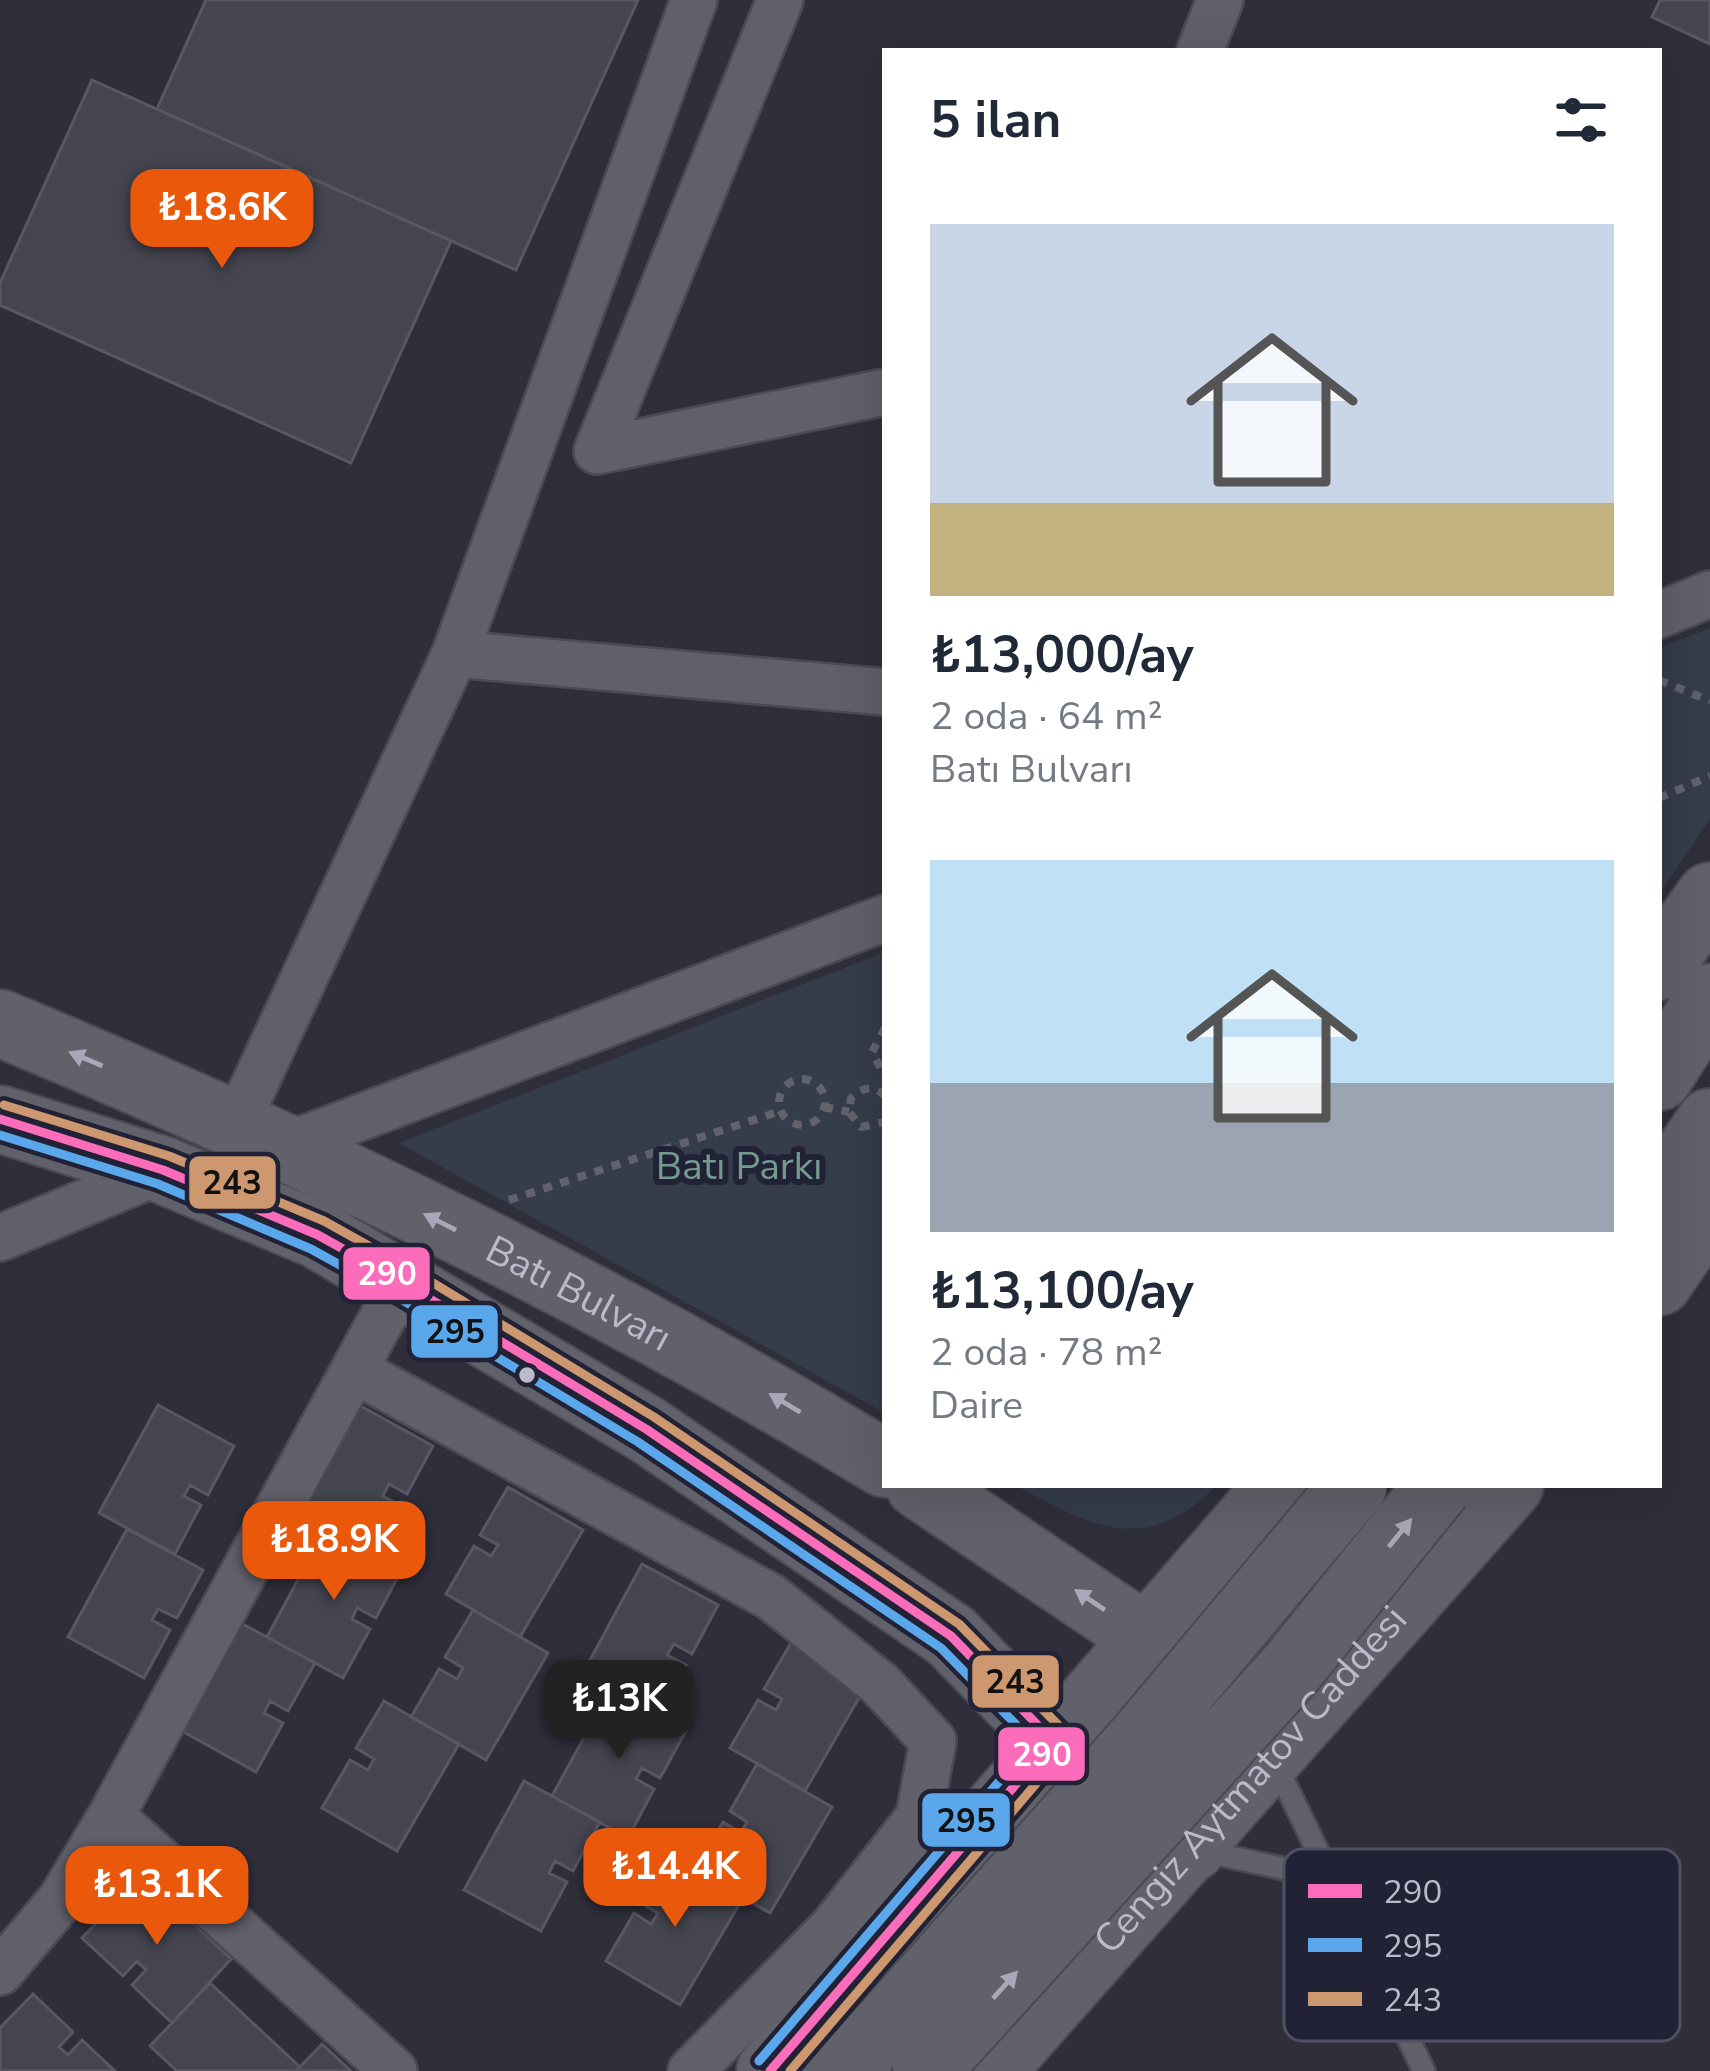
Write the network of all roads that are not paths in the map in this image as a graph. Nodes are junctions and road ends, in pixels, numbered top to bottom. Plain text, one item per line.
1 (694, 0) edge
2 (780, 0) edge
3 (1220, 0) edge
4 (1201, 48) edge
5 (882, 393) edge
6 (1710, 594) edge
7 (1662, 614) edge
8 (455, 653) junction
9 (882, 692) edge
10 (1710, 896) edge
11 (882, 918) edge
12 (1662, 963) edge
13 (1710, 997) edge
14 (0, 1023) edge
15 (1662, 1071) edge
16 (0, 1119) edge
17 (1710, 1122) edge
18 (263, 1133) junction
19 (163, 1170) junction
20 (1662, 1192) edge
21 (1710, 1207) edge
22 (0, 1238) edge
23 (1662, 1278) edge
24 (402, 1282) junction
25 (356, 1372) junction
26 (882, 1462) edge
27 (923, 1488) edge
28 (1278, 1488) edge
29 (1279, 1488) edge
30 (1351, 1488) edge
31 (1437, 1488) edge
32 (1507, 1488) edge
33 (1425, 1585) junction
34 (1145, 1637) junction
35 (1053, 1742) junction
36 (1273, 1759) junction
37 (111, 1816) junction
38 (1192, 1848) junction
39 (1314, 1849) edge
40 (1284, 1868) edge
41 (938, 1876) junction
42 (0, 1972) edge
43 (1067, 1987) junction
44 (1409, 2041) edge
45 (394, 2071) edge
46 (691, 2071) edge
47 (770, 2071) edge
48 (845, 2071) edge
49 (926, 2071) edge
50 (991, 2071) edge
51 (1424, 2071) edge

1 - 8 street
2 - 5 street
3 - 4 street
6 - 7 street
8 - 9 street
8 - 18 street
10 - 12 main road
11 - 18 street
13 - 15 main road
18 -> 14 main road, Batı Bulvarı
16 - 19 main road, Batı Bulvarı
17 - 20 main road
26 -> 18 main road, Batı Bulvarı
19 - 22 street
19 - 24 main road, Batı Bulvarı
21 - 23 main road
24 - 25 street
24 - 35 main road, Batı Bulvarı
25 - 37 street
25 - 46 street
34 -> 27 main road
28 - 34 main road
29 - 33 main road
30 - 48 main road, bridge
49 -> 31 main road, Cengiz Aytmatov Caddesi, bridge
32 - 33 main road, Cengiz Aytmatov Caddesi
33 - 36 main road, Cengiz Aytmatov Caddesi
34 - 35 main road
34 - 36 main road
35 - 38 main road, Batı Bulvarı
35 - 41 main road
36 - 38 main road, Cengiz Aytmatov Caddesi
36 - 39 lane
37 - 42 street
37 - 45 street
38 - 40 lane
38 - 43 main road, Cengiz Aytmatov Caddesi
41 - 43 main road
41 - 47 main road
43 - 50 main road, Cengiz Aytmatov Caddesi
44 - 51 lane

